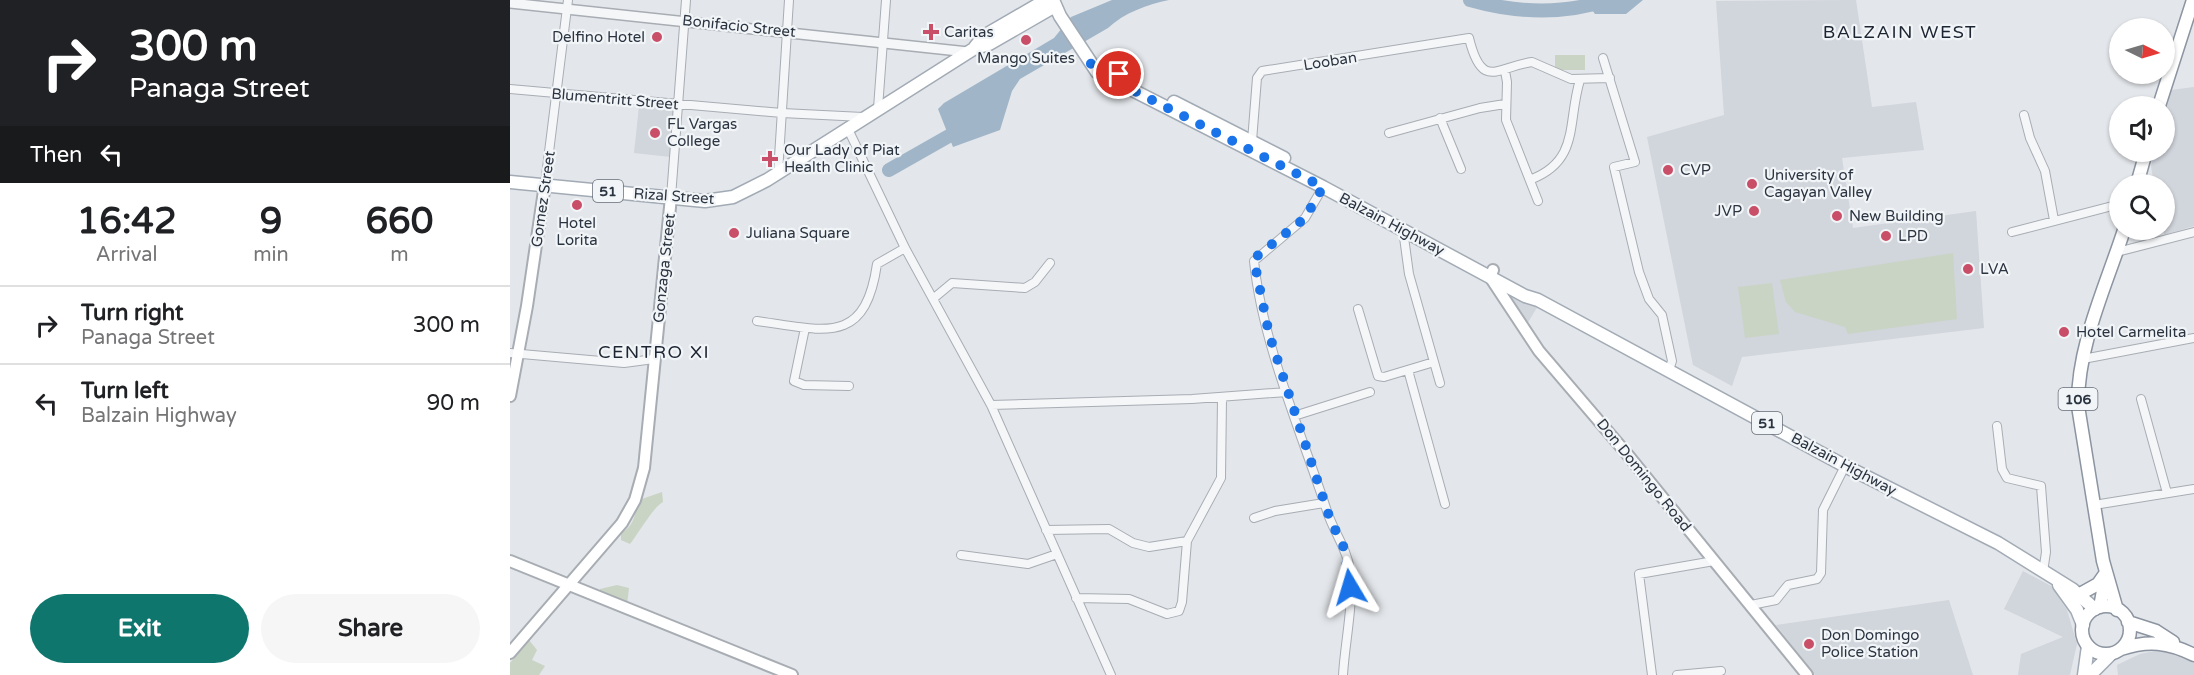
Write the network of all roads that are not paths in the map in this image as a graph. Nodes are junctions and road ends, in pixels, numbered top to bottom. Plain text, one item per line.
1 (686, 0) edge
2 (789, 0) edge
3 (886, 0) edge
4 (2193, 0) edge
5 (510, 3) edge
6 (568, 4) edge
7 (1054, 5) edge
8 (684, 20) junction
9 (787, 31) junction
10 (883, 42) junction
11 (971, 50) junction
12 (1087, 58) junction
13 (1603, 58) dead end
14 (1505, 71) junction
15 (1610, 78) junction
16 (1580, 80) junction
17 (510, 89) edge
18 (557, 94) junction
19 (2162, 96) edge
20 (678, 104) junction
21 (1505, 104) junction
22 (878, 108) junction
23 (782, 113) junction
24 (2024, 115) dead end
25 (863, 117) junction
26 (1440, 118) junction
27 (847, 127) junction
28 (1389, 133) dead end
29 (1252, 141) junction
30 (1461, 169) dead end
31 (778, 172) junction
32 (1532, 179) junction
33 (510, 182) edge
34 (545, 184) junction
35 (1323, 187) junction
36 (671, 198) junction
37 (1538, 201) dead end
38 (2109, 207) edge
39 (2054, 220) junction
40 (1403, 230) junction
41 (2012, 232) dead end
42 (2194, 232) edge
43 (2121, 240) edge
44 (905, 248) junction
45 (2117, 252) junction
46 (1050, 263) dead end
47 (1491, 274) junction
48 (934, 298) junction
49 (1358, 309) dead end
50 (757, 321) dead end
51 (805, 328) junction
52 (2194, 338) edge
53 (514, 354) edge
54 (654, 359) junction
55 (2083, 359) junction
56 (1434, 362) junction
57 (1408, 370) junction
58 (1669, 370) junction
59 (1440, 383) dead end
60 (849, 386) dead end
61 (1287, 392) junction
62 (1370, 392) dead end
63 (510, 396) edge
64 (1222, 398) junction
65 (2141, 399) dead end
66 (991, 405) junction
67 (1294, 416) junction
68 (1997, 426) dead end
69 (1845, 466) junction
70 (2194, 489) edge
71 (2167, 493) junction
72 (1324, 503) junction
73 (1445, 504) dead end
74 (2094, 505) junction
75 (1254, 518) dead end
76 (1046, 530) junction
77 (1187, 541) junction
78 (1057, 554) junction
79 (961, 555) dead end
80 (510, 561) edge
81 (1714, 561) junction
82 (2043, 572) junction
83 (2106, 573) junction
84 (2054, 580) junction
85 (569, 584) junction
86 (2080, 594) junction
87 (1076, 598) junction
88 (1751, 605) junction
89 (2098, 608) junction
90 (2117, 610) junction
91 (2128, 622) junction
92 (2083, 625) junction
93 (2088, 646) junction
94 (2115, 652) junction
95 (510, 653) edge
96 (2190, 653) edge
97 (1721, 671) dead end
98 (792, 675) edge
99 (1111, 675) edge
100 (1343, 675) edge
101 (1652, 675) edge
102 (1677, 675) edge
103 (1807, 675) edge
104 (2084, 675) edge
105 (2090, 675) edge

1 - 8 street, Gonzaga Street
2 - 9 street
3 - 10 street
4 - 19 main road
5 - 6 street, Bonifacio Street
6 - 8 street, Bonifacio Street
6 - 18 street, Gomez Street
7 - 11 main road, Rizal Street / 51
7 - 12 main road, Balzain Highway / 51
8 - 9 street, Bonifacio Street
8 - 20 street, Gonzaga Street
9 - 10 street, Bonifacio Street
9 - 23 street
10 - 11 street, Bonifacio Street
10 - 22 street
11 - 22 main road, Rizal Street / 51
12 - 29 main road, Balzain Highway / 51
12 - 35 main road, Balzain Highway / 51
13 - 15 street
14 - 16 street
14 - 21 street
14 - 29 street, Looban
15 - 16 street
15 - 58 street
16 - 32 street
17 - 18 street, Blumentritt Street
18 - 20 street, Blumentritt Street
18 - 34 street, Gomez Street
20 - 23 street, Blumentritt Street
20 - 36 street, Gonzaga Street
21 - 26 street
21 - 32 street
22 - 25 main road, Rizal Street / 51
23 - 25 street, Blumentritt Street
23 - 31 street
24 - 39 street
25 - 27 main road, Rizal Street / 51
26 - 28 street
26 - 30 street
27 - 31 main road, Rizal Street / 51
27 - 44 street
29 - 47 main road, Balzain Highway / 51
31 - 36 main road, Rizal Street / 51
32 - 37 street
33 - 34 main road, Rizal Street / 51
34 - 36 main road, Rizal Street / 51
34 - 53 main road, Gomez Street
35 - 40 main road, Balzain Highway / 51
35 - 61 street
36 - 54 main road, Gonzaga Street
38 - 39 street
39 - 41 street
40 - 47 main road, Balzain Highway / 51
40 - 56 street
42 - 45 street
43 - 45 main road, 106
44 - 48 street
44 - 51 street
45 - 55 main road, 106
46 - 48 street
47 - 58 main road, Balzain Highway / 51
47 - 81 main road, Don Domingo Road
48 - 66 street
49 - 57 street
50 - 51 street
51 - 60 street
52 - 55 street
53 - 54 street
53 - 63 main road, Gomez Street
54 - 85 main road, Gonzaga Street
55 - 74 main road, 106
56 - 57 street
56 - 59 street
57 - 73 street
58 - 69 main road, Balzain Highway / 51
61 - 64 street
61 - 67 street
62 - 67 street
64 - 66 street
64 - 77 street
65 - 71 street
66 - 76 street
67 - 72 street
68 - 82 street
69 - 82 main road, Balzain Highway / 51
69 - 88 street
70 - 71 street
71 - 74 street
72 - 75 street
72 - 100 street
74 - 83 main road, 106
76 - 77 street
76 - 78 street
77 - 87 street
78 - 79 street
78 - 87 street
80 - 85 main road
81 - 88 main road, Don Domingo Road
81 - 101 street
82 - 84 main road, Balzain Highway / 51
83 - 86 main road
83 - 89 main road, 106
83 - 90 main road, 106
84 - 86 main road, 51
84 - 92 main road, 51
85 - 95 main road, Gonzaga Street
85 - 98 main road
86 - 89 main road, 51
87 - 99 street
88 - 103 main road, Don Domingo Road
89 - 90 main road
89 - 92 main road
90 - 91 main road
91 - 94 main road
91 - 96 main road
92 - 93 main road
93 - 94 main road
93 - 104 main road
94 - 96 main road
94 - 105 main road
97 - 102 street

